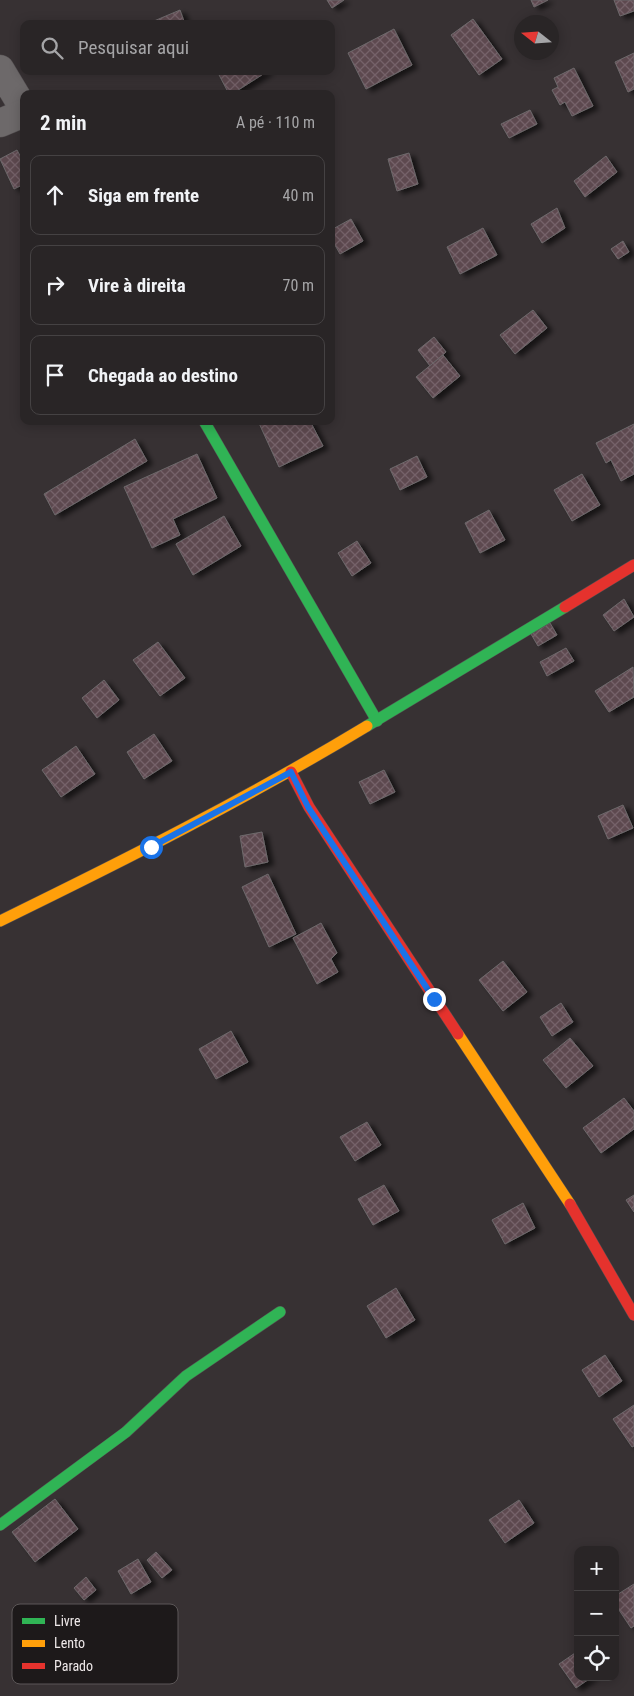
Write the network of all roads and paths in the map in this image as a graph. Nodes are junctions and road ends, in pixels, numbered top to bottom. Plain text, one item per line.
1 (0, 69) edge
2 (20, 104) edge
3 (20, 113) edge
4 (0, 123) edge
5 (206, 425) edge
6 (634, 564) edge
7 (377, 721) junction
8 (291, 772) junction
9 (0, 921) edge
10 (280, 1312) dead end
11 (634, 1315) edge
12 (0, 1525) edge

1 - 2 street
3 - 4 street
5 - 7 street
6 - 7 street
7 - 8 street
8 - 9 street
8 - 11 street
10 - 12 street

